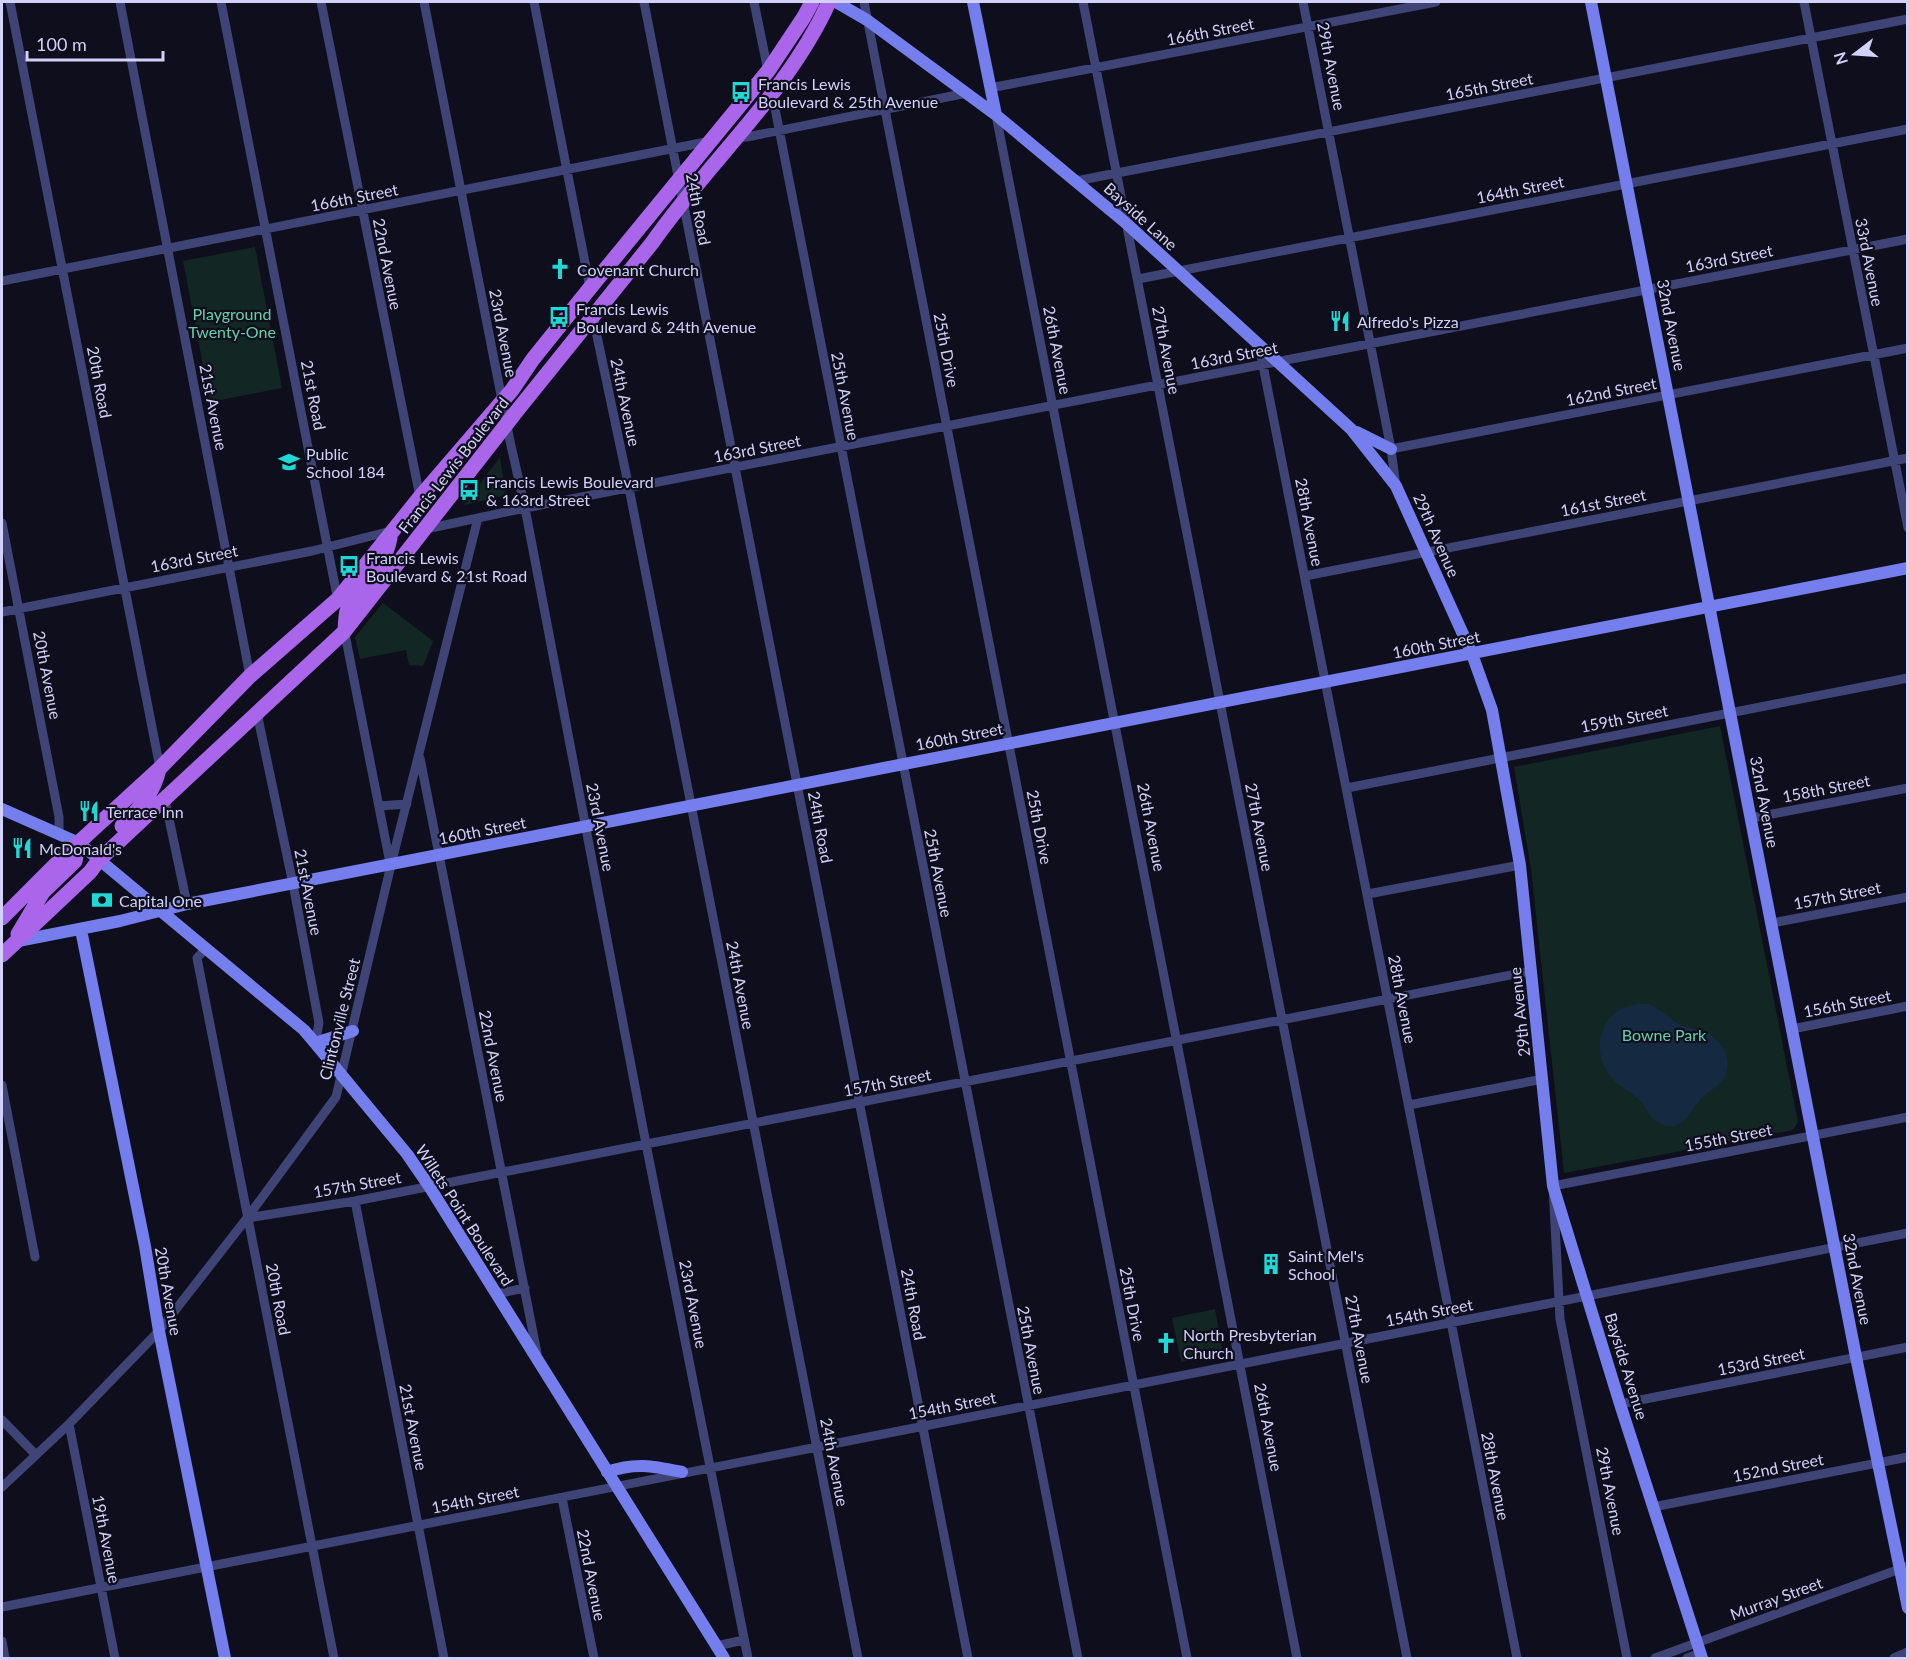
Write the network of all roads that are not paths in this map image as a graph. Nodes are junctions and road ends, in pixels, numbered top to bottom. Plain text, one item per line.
1 (10, 2) edge
2 (120, 2) edge
3 (221, 2) edge
4 (321, 2) edge
5 (424, 2) edge
6 (534, 2) edge
7 (644, 2) edge
8 (754, 2) edge
9 (812, 2) edge
10 (829, 2) edge
11 (836, 2) edge
12 (864, 2) edge
13 (973, 2) edge
14 (1083, 2) edge
15 (1303, 2) edge
16 (1436, 2) edge
17 (1592, 2) edge
18 (1804, 2) edge
19 (1908, 19) edge
20 (867, 20) junction
21 (1308, 27) junction
22 (1811, 38) junction
23 (1096, 68) junction
24 (768, 71) junction
25 (1606, 78) junction
26 (990, 88) junction
27 (772, 93) junction
28 (967, 93) junction
29 (885, 109) junction
30 (996, 115) junction
31 (1908, 129) edge
32 (780, 131) junction
33 (1329, 132) junction
34 (736, 137) junction
35 (711, 141) junction
36 (1832, 143) junction
37 (673, 148) junction
38 (567, 171) junction
39 (1117, 173) junction
40 (678, 179) junction
41 (1076, 181) junction
42 (1627, 183) junction
43 (461, 192) junction
44 (682, 201) junction
45 (362, 211) junction
46 (1127, 224) junction
47 (267, 230) junction
48 (1349, 238) junction
49 (1908, 239) edge
50 (169, 249) junction
51 (1853, 250) junction
52 (63, 269) junction
53 (1178, 271) junction
54 (1138, 279) junction
55 (2, 281) edge
56 (590, 288) junction
57 (1648, 289) junction
58 (593, 317) junction
59 (1370, 344) junction
60 (1259, 345) junction
61 (1908, 348) edge
62 (1874, 355) junction
63 (1278, 362) junction
64 (1263, 365) junction
65 (1158, 385) junction
66 (1668, 395) junction
67 (502, 402) junction
68 (1052, 406) junction
69 (506, 425) junction
70 (947, 426) junction
71 (1351, 429) junction
72 (841, 447) junction
73 (1391, 449) junction
74 (1908, 458) edge
75 (1894, 460) junction
76 (735, 468) junction
77 (1396, 486) junction
78 (629, 488) junction
79 (420, 497) junction
80 (1689, 501) junction
81 (525, 508) junction
82 (478, 518) junction
83 (2, 523) edge
84 (1908, 528) edge
85 (426, 529) junction
86 (391, 531) junction
87 (327, 546) junction
88 (1427, 552) junction
89 (228, 566) junction
90 (1908, 568) edge
91 (1305, 576) junction
92 (125, 587) junction
93 (338, 599) junction
94 (1710, 607) junction
95 (18, 608) junction
96 (2, 612) edge
97 (344, 632) junction
98 (1472, 654) junction
99 (250, 676) junction
100 (1908, 678) edge
101 (1326, 682) junction
102 (1220, 702) junction
103 (257, 713) junction
104 (1730, 713) junction
105 (1114, 723) junction
106 (1009, 744) junction
107 (419, 755) junction
108 (1502, 758) junction
109 (903, 764) junction
110 (160, 768) junction
111 (797, 785) junction
112 (1347, 788) junction
113 (1908, 788) edge
114 (165, 800) junction
115 (407, 804) junction
116 (379, 806) junction
117 (691, 806) junction
118 (2, 809) edge
119 (1751, 818) junction
120 (585, 826) junction
121 (59, 833) junction
122 (78, 843) junction
123 (440, 855) junction
124 (99, 860) junction
125 (391, 865) junction
126 (1520, 865) junction
127 (292, 884) junction
128 (1368, 894) junction
129 (1908, 897) edge
130 (187, 904) junction
131 (160, 911) junction
132 (2, 918) edge
133 (1772, 923) junction
134 (81, 930) junction
135 (10, 948) edge
136 (206, 948) junction
137 (1531, 971) junction
138 (1388, 999) junction
139 (1908, 1006) edge
140 (1282, 1020) junction
141 (1792, 1029) junction
142 (353, 1031) junction
143 (1176, 1040) junction
144 (315, 1043) junction
145 (1071, 1061) junction
146 (342, 1074) junction
147 (1543, 1079) junction
148 (965, 1082) junction
149 (2, 1085) edge
150 (859, 1102) junction
151 (1409, 1104) junction
152 (1908, 1117) edge
153 (753, 1123) junction
154 (1813, 1135) junction
155 (646, 1144) junction
156 (501, 1172) junction
157 (429, 1186) junction
158 (1553, 1186) junction
159 (355, 1201) junction
160 (247, 1218) junction
161 (1908, 1233) edge
162 (1835, 1248) junction
163 (35, 1257) dead end
164 (525, 1288) junction
165 (496, 1294) junction
166 (1588, 1296) junction
167 (1559, 1302) junction
168 (1451, 1323) junction
169 (159, 1331) junction
170 (1346, 1344) junction
171 (1908, 1347) edge
172 (1856, 1357) junction
173 (538, 1362) junction
174 (1240, 1365) junction
175 (1134, 1385) junction
176 (1620, 1404) junction
177 (1028, 1406) junction
178 (2, 1420) edge
179 (69, 1424) junction
180 (922, 1426) junction
181 (816, 1445) junction
182 (36, 1455) junction
183 (1908, 1457) edge
184 (1877, 1463) junction
185 (711, 1466) junction
186 (682, 1472) junction
187 (607, 1473) junction
188 (615, 1486) junction
189 (2, 1487) edge
190 (562, 1498) junction
191 (1653, 1507) junction
192 (418, 1525) junction
193 (312, 1546) junction
194 (207, 1566) junction
195 (1903, 1567) edge
196 (101, 1587) junction
197 (2, 1606) edge
198 (1908, 1608) edge
199 (744, 1640) junction
200 (2, 1641) edge
201 (716, 1646) junction
202 (1700, 1652) edge
203 (1908, 1652) edge
204 (5, 1659) edge
205 (115, 1659) edge
206 (225, 1659) edge
207 (334, 1659) edge
208 (444, 1659) edge
209 (594, 1659) edge
210 (724, 1659) edge
211 (748, 1659) edge
212 (858, 1659) edge
213 (968, 1659) edge
214 (1077, 1659) edge
215 (1187, 1659) edge
216 (1297, 1659) edge
217 (1407, 1659) edge
218 (1517, 1659) edge
219 (1627, 1659) edge
220 (1656, 1659) edge
221 (1687, 1659) edge
222 (1894, 1659) edge

1 - 52 street, 20th Road
2 - 50 street, 21st Avenue
3 - 47 street, 21st Road
4 - 45 street, 22nd Avenue
5 - 43 street, 23rd Avenue
6 - 38 street
7 - 37 street, 24th Road
8 - 24 street
9 - 24 main road, Francis Lewis Boulevard
10 - 27 main road, Francis Lewis Boulevard
11 - 20 street, Bayside Lane
12 - 20 street, 25th Drive
13 - 26 street, 26th Avenue
14 - 23 street, 27th Avenue
15 - 21 street, 29th Avenue
16 - 21 street, 166th Street
17 - 25 street, 32nd Avenue
18 - 22 street, 33rd Avenue
19 - 22 street, 165th Street
20 - 28 street, Bayside Lane
20 - 29 street, 25th Drive
21 - 23 street, 166th Street
21 - 33 street, 29th Avenue
22 - 25 street, 165th Street
22 - 36 street, 33rd Avenue
23 - 26 street, 166th Street
23 - 39 street, 27th Avenue
24 - 35 main road, Francis Lewis Boulevard
25 - 33 street, 165th Street
25 - 42 street, 32nd Avenue
26 - 30 street, 26th Avenue
27 - 32 street, 25th Avenue
27 - 34 main road, Francis Lewis Boulevard
28 - 29 street
28 - 30 street, Bayside Lane
29 - 32 street
29 - 70 street, 25th Drive
30 - 41 street, Bayside Lane
30 - 68 street, 26th Avenue
31 - 36 street, 164th Street
32 - 34 street
32 - 72 street, 25th Avenue
33 - 39 street, 165th Street
33 - 48 street, 29th Avenue
34 - 44 main road, Francis Lewis Boulevard
35 - 37 street, 166th Street
35 - 40 main road, Francis Lewis Boulevard
36 - 42 street, 164th Street
36 - 51 street, 33rd Avenue
37 - 38 street, 166th Street
37 - 40 street, 24th Road
38 - 43 street, 166th Street
38 - 56 street
39 - 41 street, 165th Street
39 - 46 street, 27th Avenue
40 - 44 street, 24th Road
40 - 56 main road, Francis Lewis Boulevard
41 - 46 street, Bayside Lane
42 - 48 street, 164th Street
42 - 57 street, 32nd Avenue
43 - 45 street, 166th Street
43 - 67 street, 23rd Avenue
44 - 58 main road, Francis Lewis Boulevard
44 - 76 street, 24th Road
45 - 47 street, 166th Street
45 - 79 street, 22nd Avenue
46 - 53 street, Bayside Lane
46 - 54 street, 27th Avenue
47 - 50 street, 166th Street
47 - 87 street, 21st Road
48 - 53 street, 164th Street
48 - 59 street, 29th Avenue
49 - 51 street, 163rd Street
50 - 52 street, 166th Street
50 - 89 street, 21st Avenue
51 - 57 street, 163rd Street
51 - 62 street, 33rd Avenue
52 - 55 street, 166th Street
52 - 92 street, 20th Road
53 - 54 street, 164th Street
53 - 60 street, Bayside Lane
54 - 65 street, 27th Avenue
56 - 67 main road, Francis Lewis Boulevard
57 - 59 street, 163rd Street
57 - 66 street, 32nd Avenue
58 - 69 main road, Francis Lewis Boulevard
58 - 78 street, 24th Avenue
59 - 63 street, 163rd Street
59 - 73 street, 29th Avenue
60 - 63 street, Bayside Lane
60 - 64 street, 28th Avenue
61 - 62 street, 162nd Street
62 - 66 street, 162nd Street
62 - 75 street, 33rd Avenue
63 - 64 street, 163rd Street
63 - 71 street, Bayside Lane
64 - 65 street, 163rd Street
64 - 91 street, 28th Avenue
65 - 68 street, 163rd Street
65 - 102 street, 27th Avenue
66 - 73 street, 162nd Street
66 - 80 street, 32nd Avenue
67 - 69 street, 23rd Avenue
67 - 79 main road, Francis Lewis Boulevard
68 - 70 street, 163rd Street
68 - 105 street, 26th Avenue
69 - 81 street, 23rd Avenue
69 - 85 main road, Francis Lewis Boulevard
70 - 72 street, 163rd Street
70 - 106 street, 25th Drive
71 - 73 street
71 - 77 street, Bayside Lane
72 - 76 street, 163rd Street
72 - 109 street, 25th Avenue
73 - 77 street, 29th Avenue
74 - 75 street, 161st Street
75 - 80 street, 161st Street
75 - 84 street, 33rd Avenue
76 - 78 street, 163rd Street
76 - 111 street, 24th Road
77 - 88 street, 29th Avenue
78 - 81 street, 163rd Street
78 - 117 street, 24th Avenue
79 - 86 main road, Francis Lewis Boulevard
80 - 88 street, 161st Street
80 - 94 street, 32nd Avenue
81 - 82 street, 163rd Street
81 - 120 street, 23rd Avenue
82 - 85 street, 163rd Street
82 - 107 street, Clintonville Street
83 - 95 street, 20th Avenue
85 - 97 main road, Francis Lewis Boulevard
86 - 87 street, 163rd Street
86 - 93 main road, Francis Lewis Boulevard
86 - 97 main road
87 - 89 street, 163rd Street
87 - 93 street, 21st Road
88 - 91 street, 161st Street
88 - 98 street, 29th Avenue
89 - 92 street, 163rd Street
89 - 99 street, 21st Avenue
90 - 94 street, 160th Street
91 - 101 street, 28th Avenue
92 - 95 street, 163rd Street
92 - 110 street, 20th Road
93 - 97 street, 21st Road
93 - 99 main road, Francis Lewis Boulevard
94 - 98 street, 160th Street
94 - 104 street, 32nd Avenue
95 - 96 street, 163rd Street
95 - 121 street, 20th Avenue
97 - 103 main road, Francis Lewis Boulevard
97 - 116 street, 21st Road
98 - 101 street, 160th Street
98 - 108 street, 29th Avenue
99 - 110 main road, Francis Lewis Boulevard
100 - 104 street, 159th Street
101 - 102 street, 160th Street
101 - 112 street, 28th Avenue
102 - 105 street, 160th Street
102 - 140 street, 27th Avenue
103 - 114 main road, Francis Lewis Boulevard
103 - 127 street, 21st Avenue
104 - 108 street, 159th Street
104 - 119 street, 32nd Avenue
105 - 106 street, 160th Street
105 - 143 street, 26th Avenue
106 - 109 street, 160th Street
106 - 145 street, 25th Drive
107 - 115 street, Clintonville Street
107 - 123 street, 22nd Avenue
108 - 112 street, 159th Street
108 - 126 street, 29th Avenue
109 - 111 street, 160th Street
109 - 148 street, 25th Avenue
110 - 122 main road, Francis Lewis Boulevard
110 - 124 main road
111 - 117 street, 160th Street
111 - 150 street, 24th Road
112 - 128 street, 28th Avenue
113 - 119 street, 158th Street
114 - 124 main road, Francis Lewis Boulevard
114 - 130 street
115 - 116 street
115 - 125 street, Clintonville Street
116 - 125 street, 21st Road
117 - 120 street, 160th Street
117 - 153 street, 24th Avenue
118 - 121 street, Willets Point Boulevard
119 - 133 street, 32nd Avenue
120 - 123 street, 160th Street
120 - 155 street, 23rd Avenue
121 - 122 street, Willets Point Boulevard
122 - 124 street, Willets Point Boulevard
122 - 132 main road, Francis Lewis Boulevard
122 - 135 main road
123 - 125 street, 160th Street
123 - 156 street, 22nd Avenue
124 - 131 street, Willets Point Boulevard
124 - 135 main road, Francis Lewis Boulevard
125 - 127 street, 160th Street
125 - 142 street, Clintonville Street
126 - 128 street
126 - 137 street, 29th Avenue
127 - 130 street, 160th Street
127 - 144 street, 21st Avenue
128 - 138 street, 28th Avenue
129 - 133 street, 157th Street
130 - 131 street, 160th Street
131 - 134 street, 160th Street
131 - 136 street, Willets Point Boulevard
133 - 141 street, 32nd Avenue
134 - 135 street, 160th Street
134 - 169 street, 20th Avenue
136 - 144 street, Willets Point Boulevard
136 - 160 street, 20th Road
137 - 138 street, 157th Street
137 - 147 street, 29th Avenue
138 - 140 street, 157th Street
138 - 151 street, 28th Avenue
139 - 141 street, 156th Street
140 - 143 street, 157th Street
140 - 170 street, 27th Avenue
141 - 154 street, 32nd Avenue
142 - 144 street
142 - 146 street, Clintonville Street
143 - 145 street, 157th Street
143 - 174 street, 26th Avenue
144 - 146 street, Willets Point Boulevard
145 - 148 street, 157th Street
145 - 175 street, 25th Drive
146 - 157 street, Willets Point Boulevard
146 - 160 street, Clintonville Street
147 - 151 street
147 - 158 street, Bayside Avenue
148 - 150 street, 157th Street
148 - 177 street, 25th Avenue
149 - 163 street
150 - 153 street, 157th Street
150 - 180 street, 24th Road
151 - 168 street, 28th Avenue
152 - 154 street, 155th Street
153 - 155 street, 157th Street
153 - 181 street, 24th Avenue
154 - 158 street, 155th Street
154 - 162 street, 32nd Avenue
155 - 156 street, 157th Street
155 - 185 street, 23rd Avenue
156 - 157 street, 157th Street
156 - 164 street, 22nd Avenue
157 - 159 street, 157th Street
157 - 165 street, Willets Point Boulevard
158 - 166 street, Bayside Avenue
158 - 167 street, 29th Avenue
159 - 160 street, 157th Street
159 - 192 street, 21st Avenue
160 - 169 street, Clintonville Street
160 - 193 street, 20th Road
161 - 162 street, 154th Street
162 - 166 street, 154th Street
162 - 172 street, 32nd Avenue
164 - 165 street
164 - 173 street, 22nd Avenue
165 - 173 street, Willets Point Boulevard
166 - 167 street, 154th Street
166 - 176 street, Bayside Avenue
167 - 168 street, 154th Street
167 - 219 street, 29th Avenue
168 - 170 street, 154th Street
168 - 218 street, 28th Avenue
169 - 179 street, Clintonville Street
169 - 194 street, 20th Avenue
170 - 174 street, 154th Street
170 - 217 street, 27th Avenue
171 - 172 street, 153rd Street
172 - 176 street, 153rd Street
172 - 184 street, 32nd Avenue
173 - 187 street, Willets Point Boulevard
174 - 175 street, 154th Street
174 - 216 street, 26th Avenue
175 - 177 street, 154th Street
175 - 215 street, 25th Drive
176 - 191 street, Bayside Avenue
177 - 180 street, 154th Street
177 - 214 street, 25th Avenue
178 - 182 street
179 - 182 street, Clintonville Street
179 - 196 street, 19th Avenue
180 - 181 street, 154th Street
180 - 213 street, 24th Road
181 - 185 street, 154th Street
181 - 212 street, 24th Avenue
182 - 189 street, Clintonville Street
183 - 184 street, 152nd Street
184 - 191 street, 152nd Street
184 - 195 street, 32nd Avenue
185 - 186 street, 154th Street
185 - 199 street, 23rd Avenue
186 - 187 street
186 - 188 street, 154th Street
187 - 188 street, Willets Point Boulevard
188 - 190 street, 154th Street
188 - 201 street, Willets Point Boulevard
190 - 192 street, 154th Street
190 - 209 street, 22nd Avenue
191 - 202 street, Bayside Avenue
192 - 193 street, 154th Street
192 - 208 street, 21st Avenue
193 - 194 street, 154th Street
193 - 207 street, 20th Road
194 - 196 street, 154th Street
194 - 206 street, 20th Avenue
195 - 198 street, 32nd Avenue
195 - 202 street, Murray Street
196 - 197 street, 154th Street
196 - 205 street, 19th Avenue
199 - 201 street
199 - 211 street, 23rd Avenue
200 - 204 street
201 - 210 street, Willets Point Boulevard
202 - 220 street, Murray Street
202 - 221 street, Murray Street
203 - 222 street

